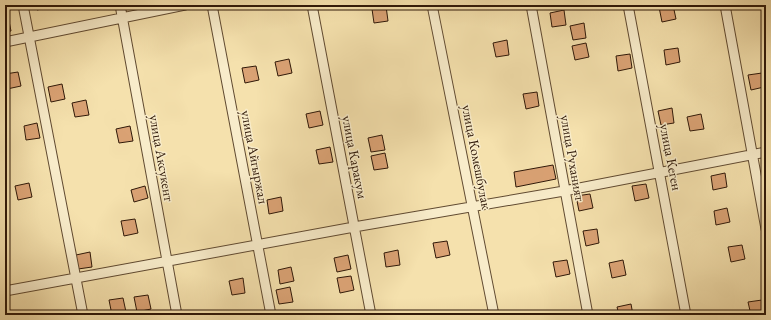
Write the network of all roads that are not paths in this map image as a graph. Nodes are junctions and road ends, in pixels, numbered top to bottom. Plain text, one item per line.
1 (23, 5) edge
2 (120, 5) edge
3 (185, 5) edge
4 (212, 5) edge
5 (312, 5) edge
6 (432, 5) edge
7 (531, 5) edge
8 (628, 5) edge
9 (725, 5) edge
10 (123, 18) junction
11 (29, 38) junction
12 (5, 42) edge
13 (766, 152) edge
14 (752, 155) junction
15 (660, 173) junction
16 (564, 191) junction
17 (473, 207) junction
18 (354, 227) junction
19 (766, 229) edge
20 (258, 245) junction
21 (166, 262) junction
22 (76, 278) junction
23 (5, 292) edge
24 (83, 315) edge
25 (177, 315) edge
26 (272, 315) edge
27 (371, 315) edge
28 (494, 315) edge
29 (588, 315) edge
30 (686, 315) edge

1 - 11 street
2 - 10 street, улица Аксукент
3 - 10 street
4 - 20 street, улица Айгыржал
5 - 18 street, улица Каракум
6 - 17 street, улица Комешбулак
7 - 16 street, улица Руханият
8 - 15 street, улица Кеген
9 - 14 street
10 - 11 street
10 - 21 street, улица Аксукент
11 - 12 street
11 - 22 street
13 - 14 street
14 - 15 street
14 - 19 street
15 - 16 street
15 - 30 street, улица Кеген
16 - 17 street
16 - 29 street, улица Руханият
17 - 18 street
17 - 28 street, улица Комешбулак
18 - 20 street
18 - 27 street, улица Каракум
20 - 21 street
20 - 26 street, улица Айгыржал
21 - 22 street
21 - 25 street, улица Аксукент
22 - 23 street
22 - 24 street

